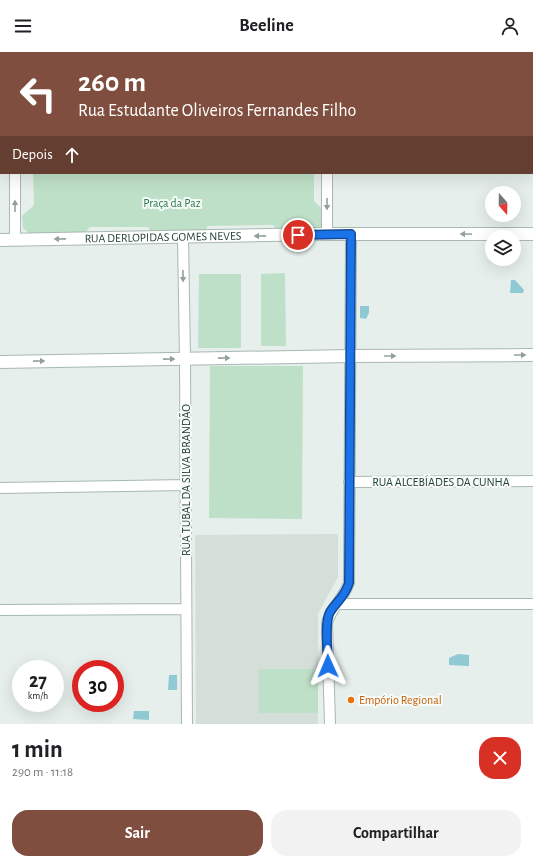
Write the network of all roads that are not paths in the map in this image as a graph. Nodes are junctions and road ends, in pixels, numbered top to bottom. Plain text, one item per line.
1 (15, 174) edge
2 (327, 174) edge
3 (327, 234) junction
4 (351, 234) junction
5 (533, 234) edge
6 (182, 237) junction
7 (0, 240) edge
8 (15, 240) junction
9 (533, 355) edge
10 (351, 356) junction
11 (185, 359) junction
12 (0, 362) edge
13 (533, 481) edge
14 (349, 482) junction
15 (186, 485) junction
16 (0, 488) edge
17 (337, 604) junction
18 (533, 604) edge
19 (186, 609) junction
20 (0, 610) edge
21 (187, 724) edge
22 (330, 724) edge

8 -> 1 street
2 -> 3 street
3 - 4 street, RUA DERLOPIDAS GOMES NEVES
3 -> 6 street, RUA DERLOPIDAS GOMES NEVES
5 -> 4 street, RUA DERLOPIDAS GOMES NEVES
4 - 10 street
6 -> 8 street, RUA DERLOPIDAS GOMES NEVES
6 -> 11 street, RUA TUBAL DA SILVA BRANDÃO
7 - 8 street, RUA DERLOPIDAS GOMES NEVES
10 -> 9 street
11 -> 10 street
10 - 14 street
12 -> 11 street
11 - 15 street, RUA TUBAL DA SILVA BRANDÃO
13 - 14 street, RUA ALCEBÍADES DA CUNHA
14 - 17 street
15 - 16 street
15 - 19 street, RUA TUBAL DA SILVA BRANDÃO
17 - 18 street
17 - 22 street
19 - 20 street
19 - 21 street, RUA TUBAL DA SILVA BRANDÃO

